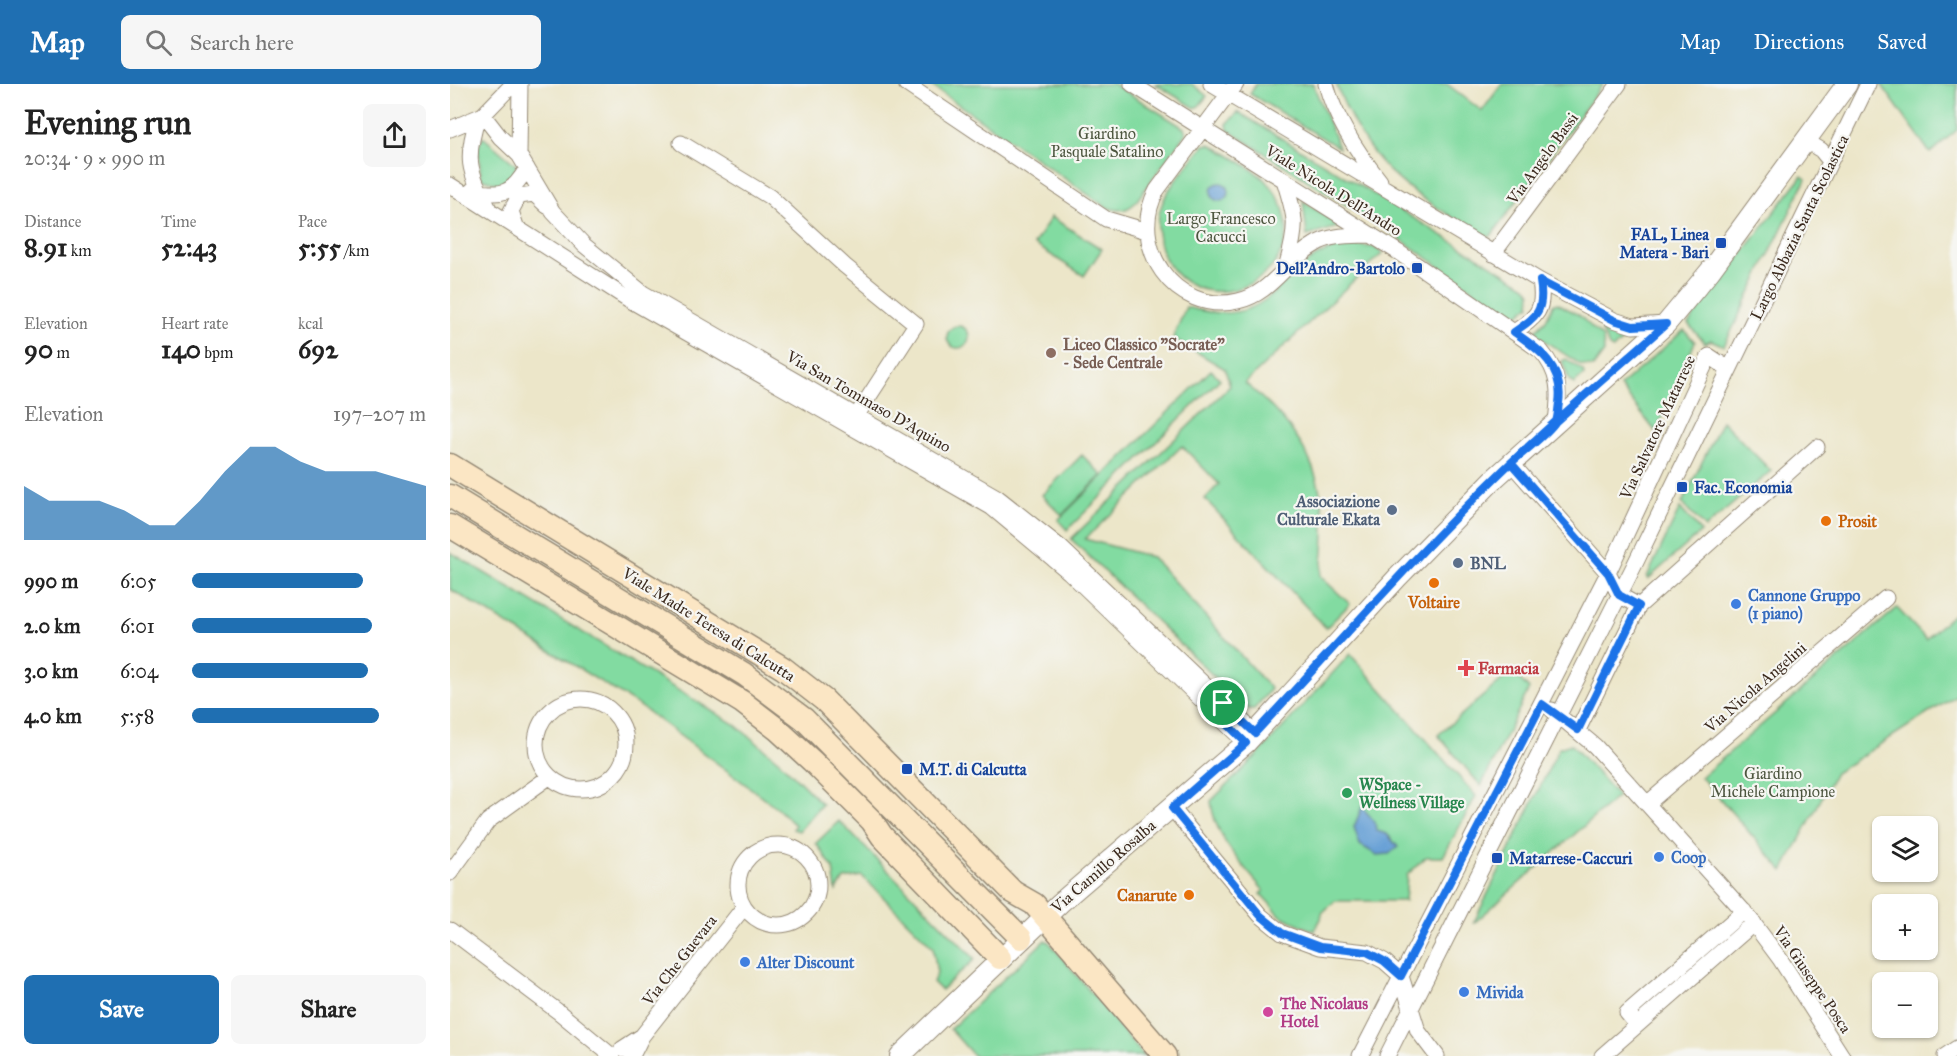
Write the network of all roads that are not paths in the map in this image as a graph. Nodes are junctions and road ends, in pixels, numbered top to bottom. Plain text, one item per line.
1 (513, 84) edge
2 (520, 84) edge
3 (906, 84) edge
4 (1132, 84) edge
5 (1211, 84) edge
6 (1326, 84) edge
7 (1619, 84) edge
8 (1847, 84) edge
9 (1868, 84) edge
10 (1232, 89) edge
11 (481, 116) junction
12 (1203, 128) junction
13 (450, 129) edge
14 (1806, 141) junction
15 (681, 143) dead end
16 (523, 161) junction
17 (1830, 161) junction
18 (1284, 180) junction
19 (451, 185) edge
20 (1386, 188) junction
21 (480, 192) junction
22 (489, 208) junction
23 (553, 212) junction
24 (516, 226) junction
25 (1147, 231) junction
26 (1372, 235) junction
27 (1493, 254) junction
28 (1287, 264) junction
29 (1540, 281) junction
30 (1666, 324) junction
31 (1514, 332) junction
32 (1729, 369) junction
33 (857, 416) junction
34 (1556, 421) junction
35 (1817, 447) dead end
36 (1511, 463) junction
37 (450, 465) edge
38 (450, 496) edge
39 (450, 526) edge
40 (1608, 573) junction
41 (1619, 595) junction
42 (1886, 598) dead end
43 (1639, 606) junction
44 (1542, 704) junction
45 (1219, 708) junction
46 (1558, 714) junction
47 (1578, 730) junction
48 (1250, 738) junction
49 (549, 777) junction
50 (1647, 804) junction
51 (1172, 808) junction
52 (882, 836) junction
53 (922, 837) junction
54 (450, 873) edge
55 (744, 907) junction
56 (1744, 911) junction
57 (1045, 916) junction
58 (1754, 923) junction
59 (450, 930) edge
60 (1021, 938) junction
61 (1000, 958) junction
62 (1401, 976) junction
63 (1411, 1009) junction
64 (1637, 1025) junction
65 (1957, 1048) edge
66 (621, 1054) edge
67 (900, 1056) edge
68 (1165, 1056) edge
69 (1360, 1056) edge
70 (1388, 1056) edge
71 (1437, 1056) edge
72 (1602, 1056) edge
73 (1842, 1056) edge
74 (1945, 1056) edge

1 - 11 street
2 - 16 street, Via San Tommaso D'Aquino
3 - 25 street
4 - 12 street, Viale Nicola Dell'Andro
5 - 10 street, Viale Nicola Dell'Andro
6 - 20 street
7 - 27 street, Via Angelo Bassi
8 - 14 street, Largo Abbazia Santa Scolastica
9 - 17 street, Largo Abbazia Santa Scolastica
10 - 12 street
10 - 20 street, Viale Nicola Dell'Andro
11 - 13 street
11 - 16 street
11 - 21 street
12 - 18 street, Viale Nicola Dell'Andro
12 - 25 street
14 - 17 street
14 - 30 street, Largo Abbazia Santa Scolastica
15 - 33 street
16 - 21 street
16 - 23 street, Via San Tommaso D'Aquino
17 - 32 street, Largo Abbazia Santa Scolastica
18 - 26 street, Viale Nicola Dell'Andro
18 - 28 street
19 - 21 street
19 - 22 street, Via San Tommaso D'Aquino
20 - 27 street, Viale Nicola Dell'Andro
21 - 22 street
22 - 24 street, Via San Tommaso D'Aquino
23 - 24 street
23 - 33 street, Via San Tommaso D'Aquino
24 - 45 street, Via San Tommaso D'Aquino
25 - 28 street
26 - 28 street
26 - 31 street, Viale Nicola Dell'Andro
27 - 29 street, Viale Nicola Dell'Andro
29 - 30 street, Viale Nicola Dell'Andro
29 - 31 street
30 - 34 street, Via Camillo Rosalba
31 - 34 street, Viale Nicola Dell'Andro
32 - 40 street, Via Salvatore Matarrese
32 - 41 street
33 - 45 street, Via San Tommaso D'Aquino
34 - 36 street, Via Camillo Rosalba
35 - 43 street
36 - 40 street
36 - 48 street, Via Camillo Rosalba
37 - 57 main road, Viale Madre Teresa di Calcutta
38 - 53 main road, Viale Madre Teresa di Calcutta
39 - 52 main road
40 - 41 street
40 - 44 street, Via Salvatore Matarrese
41 - 43 street
41 - 46 street
42 - 50 street, Via Nicola Angelini
43 - 47 street
44 - 46 street, Via Giuseppe Posca
44 - 62 street, Via Salvatore Matarrese
45 - 48 street, Via San Tommaso D'Aquino
46 - 47 street, Via Giuseppe Posca
46 - 63 street
47 - 50 street, Via Giuseppe Posca
48 - 51 street, Via Camillo Rosalba
49 - 49 street
49 - 54 street
50 - 56 street, Via Giuseppe Posca
51 - 57 street, Via Camillo Rosalba
51 - 62 street
52 - 53 main road
52 - 61 main road
53 - 60 main road, Viale Madre Teresa di Calcutta
55 - 55 street
55 - 66 street, Via Che Guevara
56 - 58 street, Via Giuseppe Posca
56 - 64 street
57 - 60 street, Via Camillo Rosalba
57 - 68 main road, Viale Madre Teresa di Calcutta
58 - 64 street
58 - 73 street, Via Giuseppe Posca
59 - 66 street
60 - 61 street, Via Camillo Rosalba
61 - 67 street, Via Camillo Rosalba
62 - 63 street
62 - 69 street, Via Salvatore Matarrese
63 - 70 street
63 - 71 street
64 - 72 street
65 - 74 street

